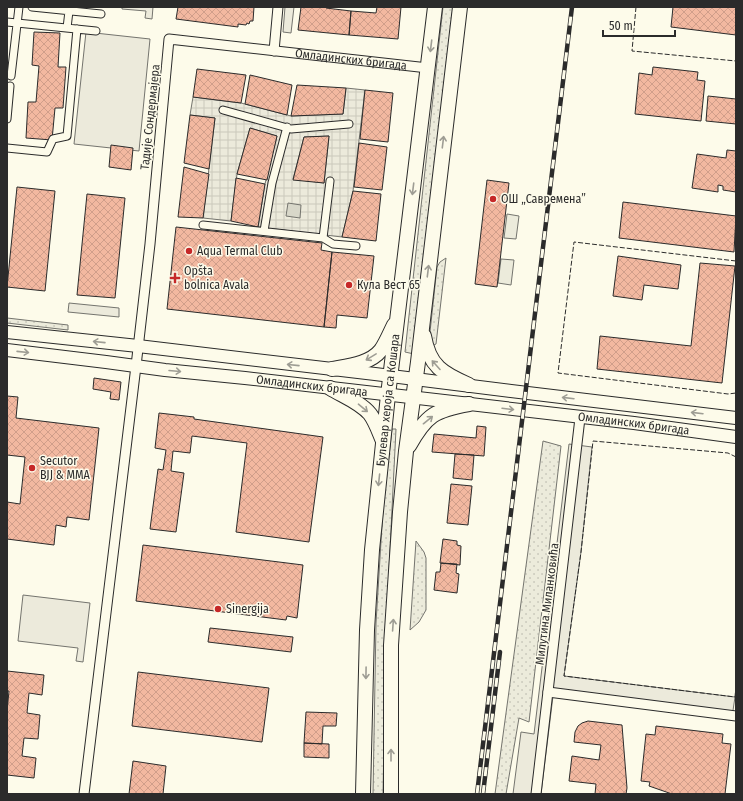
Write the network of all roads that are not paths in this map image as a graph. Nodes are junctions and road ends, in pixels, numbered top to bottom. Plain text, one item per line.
1 (19, 7) edge
2 (32, 7) edge
3 (278, 7) edge
4 (435, 7) edge
5 (460, 7) edge
6 (79, 9) edge
7 (69, 10) junction
8 (101, 14) dead end
9 (7, 22) edge
10 (17, 23) junction
11 (67, 28) junction
12 (77, 30) junction
13 (96, 31) dead end
14 (274, 51) junction
15 (428, 68) junction
16 (9, 77) edge
17 (9, 85) edge
18 (223, 110) dead end
19 (7, 119) edge
20 (349, 124) dead end
21 (287, 127) junction
22 (7, 148) edge
23 (330, 181) dead end
24 (203, 224) dead end
25 (264, 231) junction
26 (323, 238) junction
27 (356, 246) dead end
28 (399, 314) junction
29 (422, 323) junction
30 (7, 332) edge
31 (138, 346) junction
32 (7, 350) edge
33 (136, 366) junction
34 (332, 369) junction
35 (391, 376) junction
36 (415, 379) junction
37 (469, 386) junction
38 (330, 388) junction
39 (388, 395) junction
40 (412, 398) junction
41 (469, 404) junction
42 (580, 418) junction
43 (736, 418) edge
44 (736, 437) edge
45 (383, 441) junction
46 (406, 451) junction
47 (548, 692) junction
48 (736, 716) edge
49 (84, 794) edge
50 (363, 794) edge
51 (391, 794) edge
52 (536, 794) edge

1 - 10 street
2 - 7 street
3 - 14 street
4 -> 15 main road, Булевар хероја са Кошара
29 -> 5 main road, Булевар хероја са Кошара
6 - 7 street
6 - 8 street
7 - 11 street
9 - 10 street
10 - 11 street
10 - 16 street
11 - 12 street
12 - 13 street
12 - 22 street
14 - 15 street, Омладинских бригада
14 - 31 street, Тадије Сондермајера
15 -> 28 main road, Булевар хероја са Кошара
16 - 17 street
17 - 19 street
18 - 21 street
20 - 21 street
21 - 25 street
23 - 26 street
24 - 25 street
25 - 26 street
26 - 27 street
28 -> 34 main road
28 - 35 main road, Булевар хероја са Кошара
29 - 36 main road, Булевар хероја са Кошара
37 -> 29 main road
31 -> 30 main road, Омладинских бригада
31 - 33 street
34 -> 31 main road, Омладинских бригада
32 -> 33 main road, Омладинских бригада
33 -> 38 main road, Омладинских бригада
33 - 49 street
34 - 35 main road, Омладинских бригада
35 - 36 main road, Омладинских бригада
35 - 39 main road, Булевар хероја са Кошара
36 - 37 main road, Омладинских бригада
36 - 40 main road, Булевар хероја са Кошара
43 -> 37 main road, Омладинских бригада
38 - 39 main road, Омладинских бригада
38 -> 45 main road
39 - 40 main road, Омладинских бригада
39 - 45 main road, Булевар хероја са Кошара
40 - 41 main road, Омладинских бригада
40 - 46 main road, Булевар хероја са Кошара
41 -> 42 main road, Омладинских бригада
46 -> 41 main road
42 - 44 main road, Омладинских бригада
42 - 47 street, Милутина Миланковића
45 -> 50 main road, Булевар хероја са Кошара
51 -> 46 main road, Булевар хероја са Кошара
47 - 48 street
47 - 52 street, Милутина Миланковића

